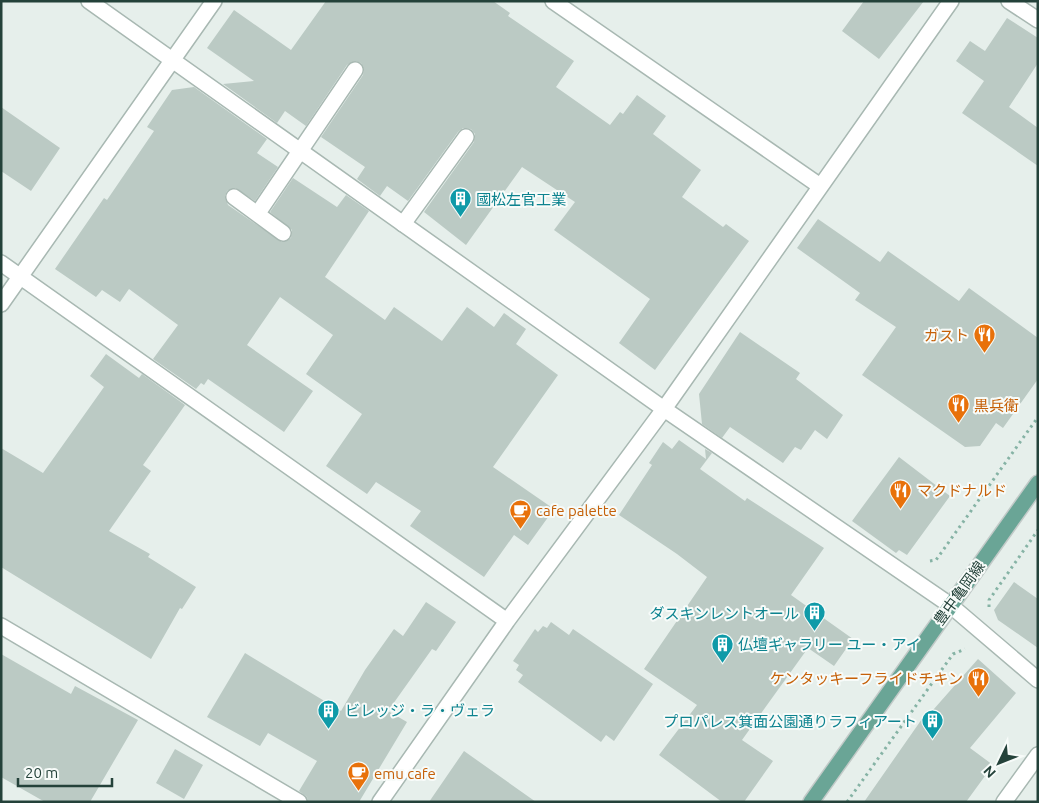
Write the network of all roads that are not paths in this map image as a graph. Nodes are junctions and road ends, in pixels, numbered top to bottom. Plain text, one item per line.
1 (89, 1) edge
2 (214, 1) edge
3 (553, 1) edge
4 (951, 1) edge
5 (1009, 1) edge
6 (1038, 20) edge
7 (172, 60) junction
8 (355, 70) dead end
9 (466, 137) dead end
10 (300, 151) junction
11 (820, 186) junction
12 (234, 197) dead end
13 (258, 213) junction
14 (404, 224) junction
15 (283, 233) dead end
16 (1, 263) edge
17 (21, 277) junction
18 (1, 304) edge
19 (664, 409) junction
20 (1038, 483) edge
21 (950, 605) junction
22 (507, 621) junction
23 (1, 626) edge
24 (1038, 680) edge
25 (1038, 755) edge
26 (299, 802) edge
27 (380, 802) edge
28 (811, 802) edge
29 (1004, 802) edge

1 - 7 street
2 - 7 street
3 - 11 street
4 - 11 street
5 - 6 street
7 - 10 street
7 - 17 street
8 - 10 street
9 - 14 street
10 - 13 street
10 - 14 street
11 - 19 street
12 - 13 street
13 - 15 street
14 - 19 street
16 - 17 street
17 - 18 street
17 - 22 street
19 - 21 street
19 - 22 street
20 - 21 main road, 豊中亀岡線
21 - 24 street
21 - 28 main road, 豊中亀岡線
22 - 27 street
23 - 26 street
25 - 29 street

